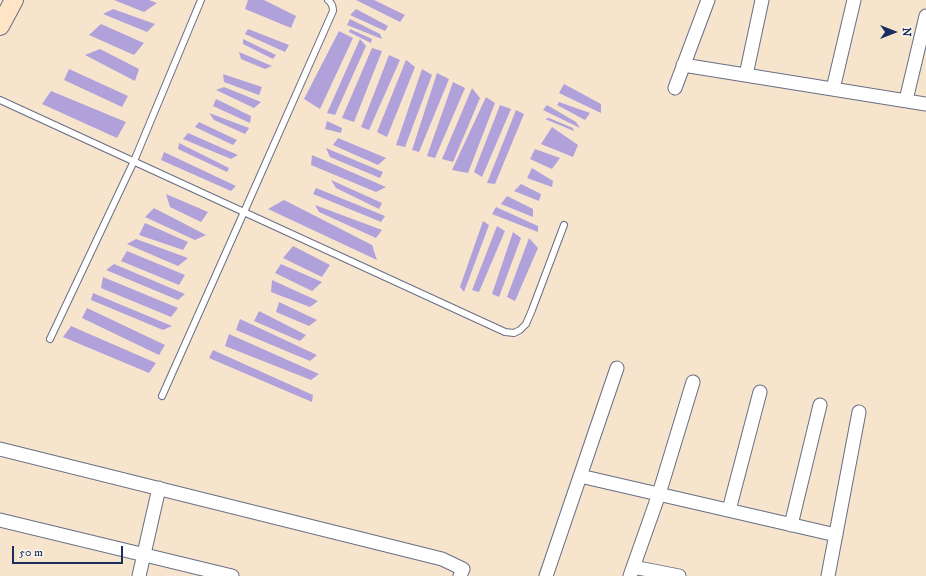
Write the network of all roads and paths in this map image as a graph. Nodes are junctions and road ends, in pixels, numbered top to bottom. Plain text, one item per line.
1 (201, 0) edge
2 (328, 0) edge
3 (708, 0) edge
4 (762, 0) edge
5 (854, 0) edge
6 (926, 16) edge
7 (683, 65) junction
8 (746, 75) junction
9 (675, 88) dead end
10 (834, 88) junction
11 (0, 100) edge
12 (906, 100) junction
13 (926, 104) edge
14 (134, 161) junction
15 (244, 212) junction
16 (564, 225) dead end
17 (50, 339) dead end
18 (617, 368) dead end
19 (693, 382) dead end
20 (760, 392) dead end
21 (162, 396) dead end
22 (820, 405) dead end
23 (859, 412) dead end
24 (0, 449) edge
25 (580, 476) junction
26 (159, 488) junction
27 (659, 494) junction
28 (728, 510) junction
29 (0, 520) edge
30 (791, 524) junction
31 (836, 535) junction
32 (144, 554) junction
33 (632, 572) edge
34 (139, 576) edge
35 (232, 576) edge
36 (460, 576) edge
37 (546, 576) edge
38 (679, 576) edge
39 (828, 576) edge

1 - 14 lane
2 - 15 lane
3 - 7 street
4 - 8 street
5 - 10 street
6 - 12 street
7 - 8 street
7 - 9 street
8 - 10 street
10 - 12 street
11 - 14 lane
12 - 13 street
14 - 15 lane
14 - 17 lane
15 - 16 lane
15 - 21 lane
18 - 25 street
19 - 27 street
20 - 28 street
22 - 30 street
23 - 31 street
24 - 26 street
25 - 27 street
25 - 37 street
26 - 32 street
26 - 36 street
27 - 28 street
27 - 33 street
28 - 30 street
29 - 32 street
30 - 31 street
31 - 39 street
32 - 34 street
32 - 35 street
33 - 38 street

